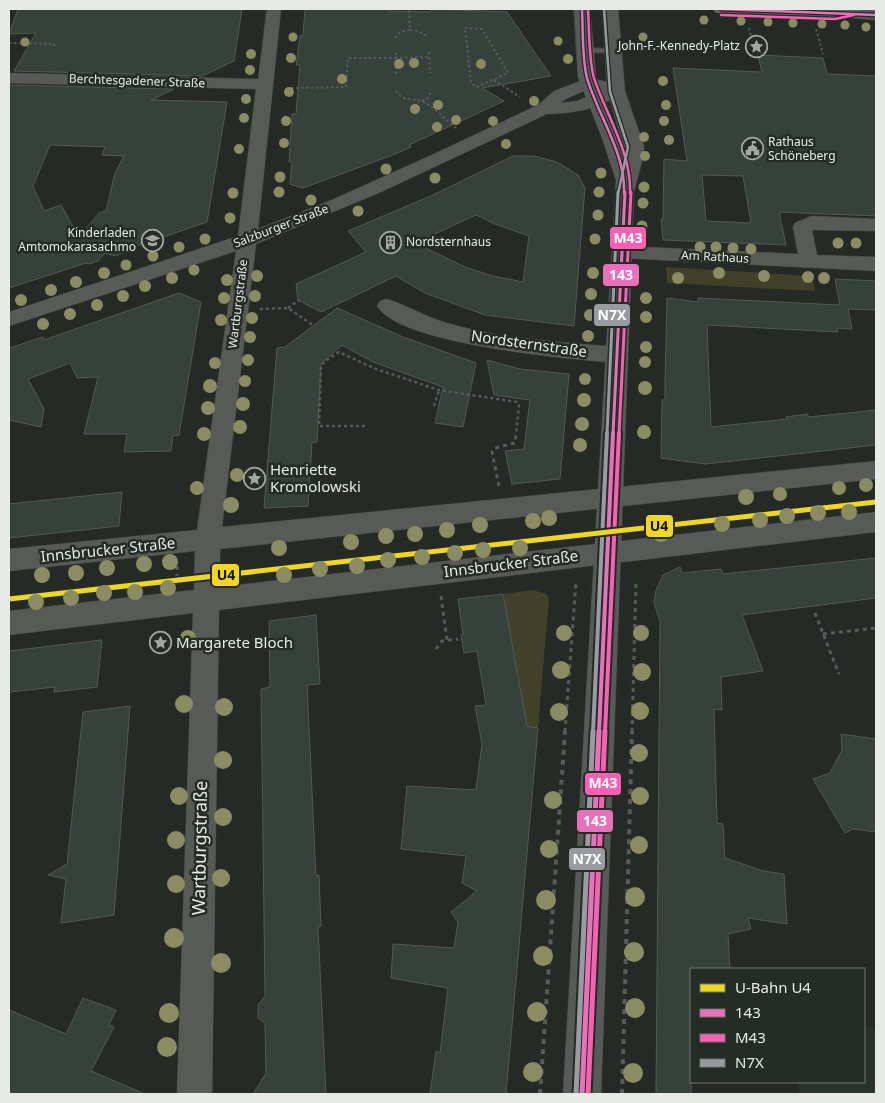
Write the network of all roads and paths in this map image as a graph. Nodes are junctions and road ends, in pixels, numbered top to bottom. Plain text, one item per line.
1 (274, 9) edge
2 (409, 9) edge
3 (582, 9) edge
4 (610, 9) edge
5 (720, 9) edge
6 (853, 9) edge
7 (836, 12) junction
8 (876, 15) edge
9 (410, 30) junction
10 (750, 34) dead end
11 (428, 37) dead end
12 (818, 37) dead end
13 (395, 38) dead end
14 (9, 43) edge
15 (54, 46) dead end
16 (584, 50) junction
17 (613, 50) junction
18 (396, 52) dead end
19 (429, 52) dead end
20 (754, 52) dead end
21 (823, 54) dead end
22 (429, 57) junction
23 (396, 58) junction
24 (430, 73) dead end
25 (396, 74) dead end
26 (9, 78) edge
27 (494, 80) junction
28 (589, 83) junction
29 (265, 84) junction
30 (291, 88) dead end
31 (616, 88) junction
32 (431, 90) dead end
33 (396, 91) dead end
34 (520, 97) dead end
35 (422, 101) junction
36 (596, 102) junction
37 (544, 109) junction
38 (456, 128) dead end
39 (625, 182) junction
40 (876, 225) edge
41 (246, 240) junction
42 (622, 252) junction
43 (809, 261) junction
44 (876, 264) edge
45 (299, 300) dead end
46 (386, 306) dead end
47 (288, 308) junction
48 (257, 310) dead end
49 (9, 319) edge
50 (314, 326) dead end
51 (617, 355) junction
52 (439, 390) junction
53 (434, 406) dead end
54 (365, 426) dead end
55 (876, 470) edge
56 (499, 489) dead end
57 (610, 498) junction
58 (876, 522) edge
59 (208, 539) junction
60 (607, 552) junction
61 (178, 557) dead end
62 (9, 560) edge
63 (177, 582) dead end
64 (636, 584) dead end
65 (440, 594) dead end
66 (575, 594) dead end
67 (206, 601) junction
68 (815, 613) dead end
69 (9, 623) edge
70 (876, 628) edge
71 (823, 634) junction
72 (458, 639) dead end
73 (447, 640) junction
74 (436, 649) dead end
75 (839, 674) dead end
76 (194, 1094) edge
77 (540, 1094) edge
78 (582, 1094) edge
79 (622, 1094) edge

1 - 29 street, Wartburgstraße
2 - 9 path
3 - 16 street
4 - 17 street
5 - 7 main road
6 - 7 main road
7 - 8 street
9 - 11 path
9 - 13 path
10 - 20 path
12 - 21 path
14 - 15 path
16 - 17 lane
16 - 28 street
17 - 31 street
18 - 23 path
19 - 22 path
22 - 23 path
22 - 24 path
23 - 25 path
23 - 30 path
26 - 29 street, Berchtesgadener Straße
27 - 27 path
27 - 34 path
28 - 31 street
28 - 36 street
28 - 37 street, Salzburger Straße
29 - 41 street, Wartburgstraße
31 - 36 street
31 - 39 street
32 - 35 path
33 - 35 path
35 - 38 path
36 - 37 street, Salzburger Straße
36 - 39 street
37 - 41 street, Salzburger Straße
39 - 42 street
40 - 43 street
41 - 49 street, Salzburger Straße
41 - 59 street, Wartburgstraße
42 - 43 street, Am Rathaus
42 - 51 street
43 - 44 street, Am Rathaus
45 - 47 path
46 - 51 street, Nordsternstraße
47 - 48 path
47 - 50 path
51 - 57 street
52 - 53 path
52 - 54 path
52 - 56 path
55 - 57 street, Innsbrucker Straße
57 - 59 street, Innsbrucker Straße
57 - 60 street
58 - 60 street, Innsbrucker Straße
59 - 62 street, Innsbrucker Straße
59 - 67 street
60 - 67 street, Innsbrucker Straße
60 - 78 street
61 - 63 path
64 - 79 path
65 - 73 path
66 - 77 path
67 - 69 street, Innsbrucker Straße
67 - 76 street, Wartburgstraße
68 - 71 path
70 - 71 path
71 - 75 path
72 - 73 path
73 - 74 path

